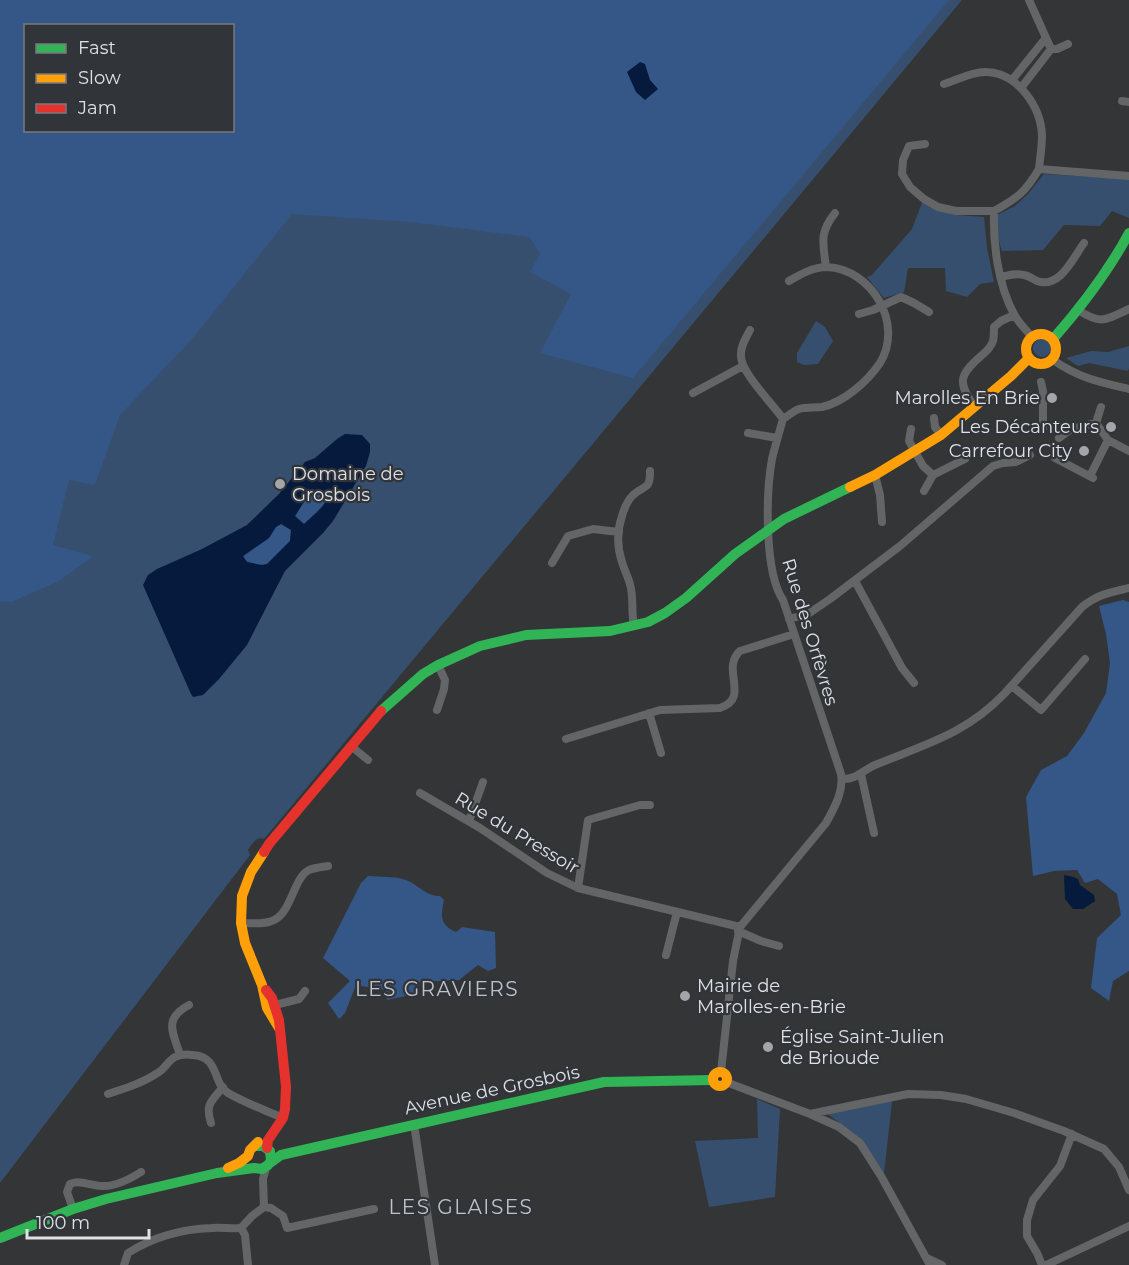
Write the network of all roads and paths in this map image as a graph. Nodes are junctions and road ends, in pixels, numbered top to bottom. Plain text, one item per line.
1 (1029, 0) edge
2 (1045, 39) junction
3 (1068, 44) dead end
4 (1051, 50) junction
5 (1012, 80) junction
6 (944, 84) dead end
7 (1021, 88) junction
8 (925, 144) dead end
9 (1039, 169) junction
10 (1129, 176) edge
11 (994, 211) junction
12 (835, 213) dead end
13 (1129, 233) edge
14 (1084, 243) dead end
15 (826, 267) junction
16 (1001, 277) junction
17 (789, 280) dead end
18 (881, 305) junction
19 (1129, 309) edge
20 (1078, 310) junction
21 (929, 312) dead end
22 (859, 314) dead end
23 (1014, 315) junction
24 (750, 330) dead end
25 (1032, 337) junction
26 (1053, 339) junction
27 (1029, 358) junction
28 (1053, 360) junction
29 (743, 366) junction
30 (1041, 382) dead end
31 (1129, 389) edge
32 (693, 393) dead end
33 (975, 407) junction
34 (1101, 407) dead end
35 (934, 418) dead end
36 (783, 419) junction
37 (1096, 423) junction
38 (911, 429) dead end
39 (1043, 429) dead end
40 (748, 434) dead end
41 (941, 435) junction
42 (777, 438) junction
43 (1059, 438) dead end
44 (1108, 440) junction
45 (915, 451) junction
46 (1129, 451) edge
47 (1030, 455) dead end
48 (1054, 458) dead end
49 (965, 459) dead end
50 (650, 471) dead end
51 (875, 475) junction
52 (933, 475) junction
53 (924, 491) dead end
54 (882, 522) dead end
55 (769, 529) junction
56 (619, 532) junction
57 (552, 563) dead end
58 (855, 581) junction
59 (1129, 588) edge
60 (789, 619) junction
61 (634, 626) junction
62 (794, 634) junction
63 (1085, 659) dead end
64 (438, 664) junction
65 (914, 683) dead end
66 (1012, 686) junction
67 (437, 710) dead end
68 (649, 713) junction
69 (566, 739) dead end
70 (351, 746) junction
71 (661, 753) dead end
72 (368, 760) dead end
73 (861, 774) junction
74 (842, 779) junction
75 (483, 782) dead end
76 (420, 793) dead end
77 (650, 805) dead end
78 (469, 821) junction
79 (874, 833) dead end
80 (328, 866) dead end
81 (578, 888) junction
82 (677, 912) junction
83 (241, 923) junction
84 (739, 929) junction
85 (779, 945) dead end
86 (666, 956) dead end
87 (305, 991) dead end
88 (189, 1005) dead end
89 (270, 1007) junction
90 (180, 1055) junction
91 (720, 1078) junction
92 (223, 1087) junction
93 (108, 1094) dead end
94 (810, 1114) junction
95 (280, 1117) junction
96 (211, 1124) dead end
97 (414, 1124) junction
98 (1072, 1134) junction
99 (265, 1161) junction
100 (141, 1173) dead end
101 (217, 1173) junction
102 (1129, 1190) edge
103 (264, 1207) junction
104 (73, 1209) junction
105 (374, 1209) dead end
106 (1129, 1226) edge
107 (241, 1227) junction
108 (0, 1238) edge
109 (928, 1261) edge
110 (124, 1265) edge
111 (248, 1265) edge
112 (435, 1265) edge
113 (942, 1265) edge
114 (1044, 1265) edge

1 - 2 street
2 - 4 street
2 - 5 street
3 - 4 street
4 - 7 street
5 - 6 street
5 - 7 street
7 - 9 street
8 - 11 street
9 - 10 street
9 - 11 street
11 - 16 street
12 - 15 street
13 - 20 street
14 - 16 street
15 - 17 street
15 - 18 street
16 - 23 street
18 - 21 street
18 - 22 street
18 - 36 street
19 - 20 street
20 - 26 street
23 - 25 street
23 - 33 street
24 - 29 street
25 - 26 street
25 - 27 street
26 - 28 street
27 - 28 street
27 - 33 street
28 - 31 street
29 - 32 street
29 - 36 street
30 - 39 street
33 - 41 street
34 - 37 street
35 - 41 street
36 - 42 street, Rue des Orfèvres
37 - 43 street
37 - 44 street
38 - 45 street
40 - 42 street
41 - 45 street
42 - 55 street, Rue des Orfèvres
44 - 46 street
44 - 48 street
45 - 51 street
45 - 52 street
47 - 58 street
49 - 52 street
50 - 56 street
51 - 54 street
51 - 55 street
52 - 53 street
55 - 60 street, Rue des Orfèvres
55 - 61 street
56 - 57 street
56 - 61 street
58 - 60 street
58 - 65 street
59 - 66 street
60 - 62 street, Rue des Orfèvres
61 - 64 street
62 - 68 street
62 - 74 street, Rue des Orfèvres
63 - 66 street
64 - 67 street
64 - 70 street
66 - 73 street
68 - 69 street
68 - 71 street
70 - 72 street
70 - 83 street
73 - 74 street
73 - 79 street
74 - 84 street
75 - 78 street
76 - 78 street, Rue du Pressoir
77 - 81 street
78 - 81 street, Rue du Pressoir
80 - 83 street
81 - 82 street, Rue du Pressoir
82 - 84 street, Rue du Pressoir
82 - 86 street
83 - 89 street
84 - 85 street, Rue du Pressoir
84 - 91 street
87 - 89 street
88 - 90 street
89 - 95 street
90 - 92 street
90 - 93 street
91 - 94 street
91 - 97 street, Avenue de Grosbois
92 - 95 street
92 - 96 street
94 - 98 street
94 - 109 street
95 - 99 street
97 - 99 street, Avenue de Grosbois
97 - 112 street
98 - 102 street
98 - 114 street
99 - 101 street, Avenue de Grosbois
99 - 101 street, Avenue de Grosbois
99 - 103 street
100 - 104 street
101 - 104 street, Avenue de Grosbois
103 - 105 street
103 - 107 street
104 - 108 street, Avenue de Grosbois
106 - 114 street
107 - 110 street
107 - 111 street
109 - 113 street

